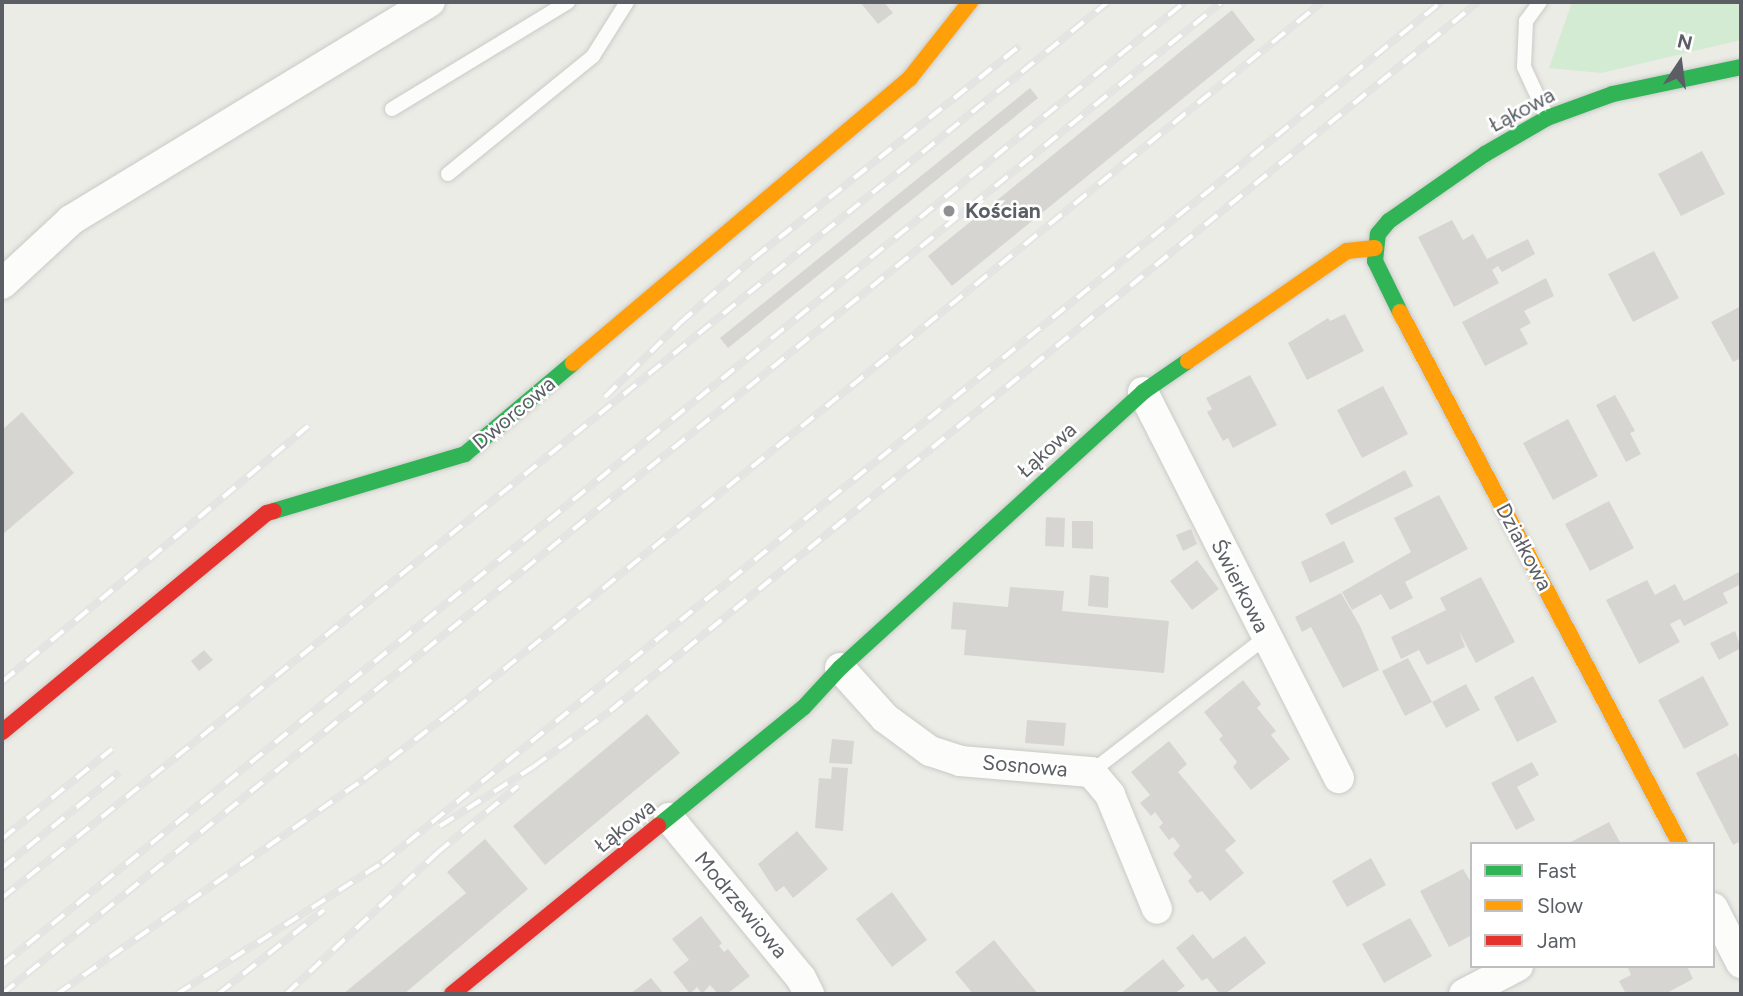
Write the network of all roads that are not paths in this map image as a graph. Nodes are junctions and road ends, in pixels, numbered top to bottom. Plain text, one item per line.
1 (430, 2) edge
2 (568, 2) edge
3 (627, 2) edge
4 (970, 2) edge
5 (1540, 2) edge
6 (1741, 67) edge
7 (392, 109) dead end
8 (1548, 118) junction
9 (447, 174) dead end
10 (1375, 248) junction
11 (2, 284) edge
12 (1143, 392) junction
13 (1266, 637) junction
14 (840, 668) junction
15 (2, 732) edge
16 (1091, 772) junction
17 (1339, 778) dead end
18 (669, 818) junction
19 (1679, 842) edge
20 (1157, 909) dead end
21 (1715, 912) edge
22 (1741, 963) edge
23 (1514, 968) edge
24 (452, 994) edge
25 (809, 994) edge
26 (1464, 994) edge

1 - 11 street
2 - 7 lane
3 - 9 lane
4 - 15 street, Dworcowa
5 - 8 lane
6 - 8 street, Łąkowa
8 - 10 street, Łąkowa
10 - 12 street, Łąkowa
10 - 19 street, Działkowa
12 - 13 street, Świerkowa
12 - 14 street, Łąkowa
13 - 16 lane
13 - 17 street, Świerkowa
14 - 16 street, Sosnowa
14 - 18 street, Łąkowa
16 - 20 street, Sosnowa
18 - 24 street, Łąkowa
18 - 25 street, Modrzewiowa
21 - 22 street
23 - 26 street

